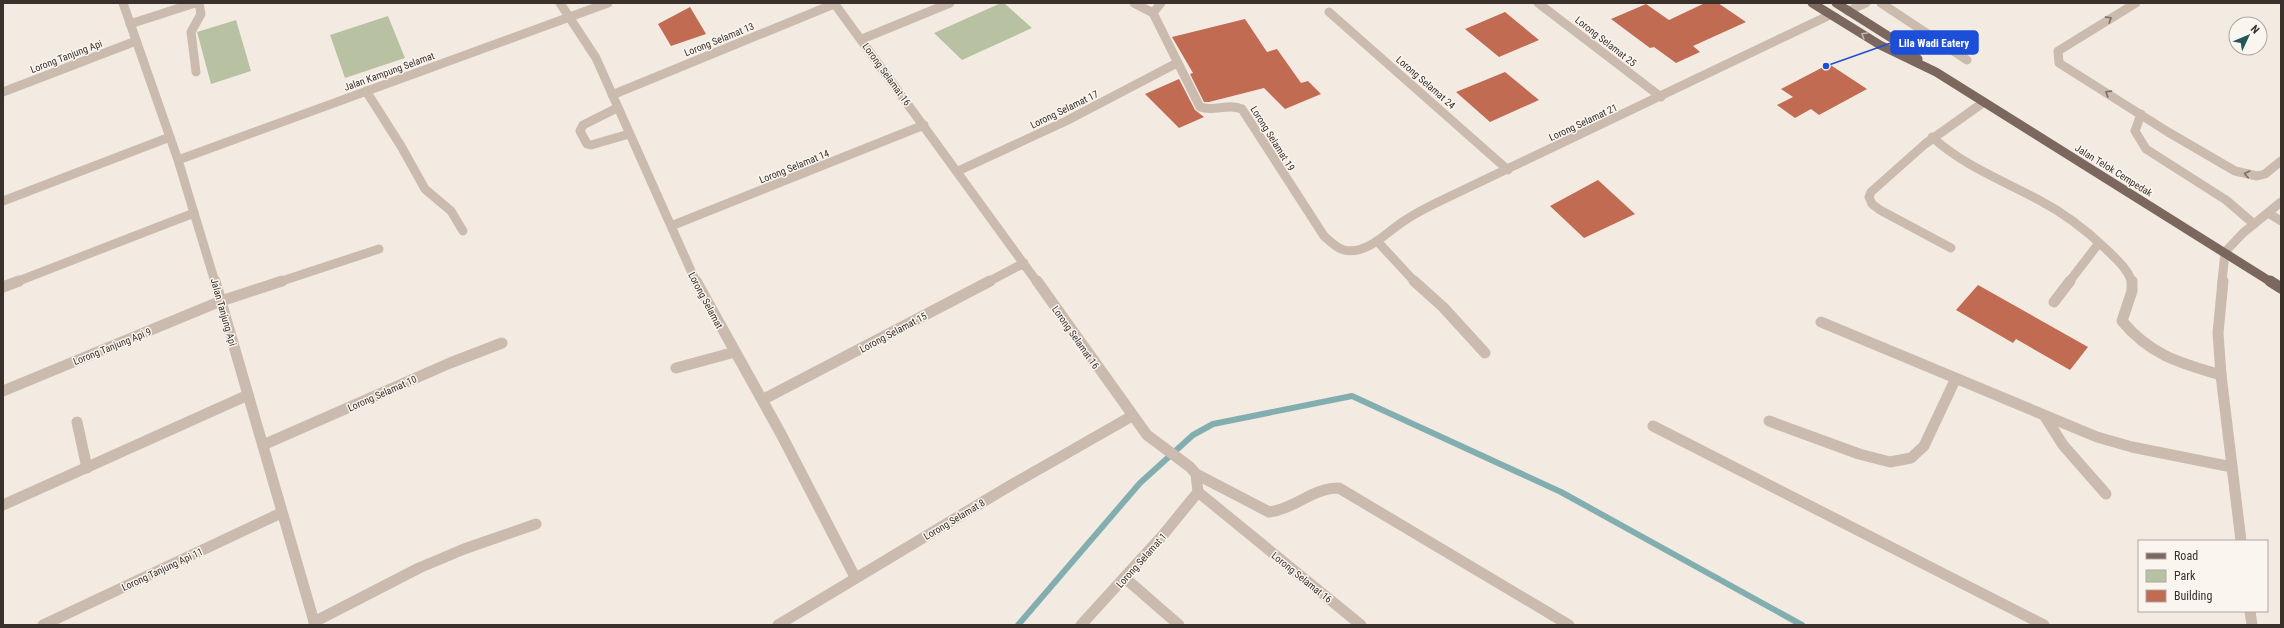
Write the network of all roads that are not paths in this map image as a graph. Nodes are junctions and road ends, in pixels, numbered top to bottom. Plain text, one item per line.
1 (123, 3) edge
2 (195, 3) edge
3 (199, 3) edge
4 (560, 3) edge
5 (608, 3) edge
6 (834, 3) edge
7 (950, 3) edge
8 (1134, 3) edge
9 (1161, 3) edge
10 (1538, 3) edge
11 (1812, 3) edge
12 (1836, 3) edge
13 (1866, 3) edge
14 (1881, 3) edge
15 (2136, 3) edge
16 (1848, 11) junction
17 (1330, 12) dead end
18 (1153, 13) junction
19 (1830, 15) junction
20 (570, 17) junction
21 (130, 24) junction
22 (862, 39) junction
23 (136, 41) junction
24 (1967, 60) dead end
25 (1177, 63) junction
26 (196, 72) dead end
27 (1936, 72) junction
28 (366, 91) junction
29 (3, 92) edge
30 (612, 95) junction
31 (1660, 97) junction
32 (1984, 102) junction
33 (618, 108) junction
34 (2141, 114) junction
35 (924, 125) junction
36 (629, 134) junction
37 (170, 137) junction
38 (1932, 137) junction
39 (178, 160) junction
40 (2281, 161) edge
41 (1508, 170) junction
42 (958, 171) junction
43 (3, 201) edge
44 (2281, 202) edge
45 (194, 212) junction
46 (2268, 213) junction
47 (2281, 221) edge
48 (2254, 224) junction
49 (671, 226) junction
50 (463, 231) dead end
51 (1377, 241) junction
52 (2099, 243) junction
53 (1951, 248) dead end
54 (379, 250) dead end
55 (1348, 251) joint
56 (2225, 252) junction
57 (1024, 263) junction
58 (3, 286) edge
59 (2281, 288) edge
60 (221, 301) junction
61 (2054, 302) dead end
62 (1821, 322) dead end
63 (502, 343) dead end
64 (735, 352) junction
65 (1485, 353) dead end
66 (676, 368) dead end
67 (2220, 375) junction
68 (1956, 378) junction
69 (3, 391) edge
70 (248, 396) junction
71 (762, 400) junction
72 (2044, 415) junction
73 (1132, 416) junction
74 (1769, 421) dead end
75 (77, 422) dead end
76 (1653, 426) dead end
77 (263, 446) junction
78 (2232, 467) junction
79 (87, 468) junction
80 (1196, 474) junction
81 (1198, 492) junction
82 (2106, 494) dead end
83 (3, 505) edge
84 (282, 513) junction
85 (536, 524) dead end
86 (2241, 540) edge
87 (855, 578) junction
88 (1125, 578) junction
89 (2250, 612) edge
90 (314, 624) edge
91 (43, 625) edge
92 (778, 625) edge
93 (1081, 625) edge
94 (1179, 625) edge
95 (1361, 625) edge
96 (1569, 625) edge
97 (2044, 625) edge
98 (2252, 625) edge

1 - 21 street, Jalan Tanjung Api
2 - 21 street
3 - 26 street
4 - 20 street, Lorong Selamat
5 - 20 street, Jalan Kampung Selamat
6 - 22 street, Lorong Selamat 16
6 - 30 street, Lorong Selamat 13
7 - 22 street
8 - 18 street
9 - 18 street
10 - 31 street, Lorong Selamat 25
11 - 19 main road, Jalan Telok Cempedak
12 - 16 main road, Jalan Telok Cempedak
13 - 16 street
14 - 24 street
34 -> 15 street
16 - 27 main road, Jalan Telok Cempedak
17 - 41 street, Lorong Selamat 24
18 - 25 street, Lorong Selamat 19
27 -> 19 main road, Jalan Telok Cempedak
19 - 31 street, Lorong Selamat 21
20 - 28 street, Jalan Kampung Selamat
20 - 30 street, Lorong Selamat
21 - 23 street, Jalan Tanjung Api
22 - 35 street, Lorong Selamat 16
23 - 29 street, Lorong Tanjung Api
23 - 37 street, Jalan Tanjung Api
25 - 42 street, Lorong Selamat 17
25 - 55 street, Lorong Selamat 19
27 - 32 main road, Jalan Telok Cempedak
28 - 39 street, Jalan Kampung Selamat
28 - 50 street
30 - 33 street, Lorong Selamat
31 - 41 street, Lorong Selamat 21
32 - 38 street
32 - 56 main road, Jalan Telok Cempedak
33 - 36 street, Lorong Selamat
33 - 36 street
40 -> 34 street
34 - 48 street
35 - 42 street, Lorong Selamat 16
35 - 49 street, Lorong Selamat 14
36 - 49 street, Lorong Selamat
37 - 39 street, Jalan Tanjung Api
37 - 43 street
38 - 52 street
38 - 53 street
39 - 45 street, Jalan Tanjung Api
41 - 51 street, Lorong Selamat 21
42 - 57 street, Lorong Selamat 16
44 - 46 street
45 - 58 street
45 - 60 street, Jalan Tanjung Api
46 - 47 street
46 - 48 street
48 - 56 street
49 - 64 street, Lorong Selamat
51 - 55 street, Lorong Selamat 21
51 - 65 street
52 - 61 street
52 - 67 street
54 - 60 street, Lorong Tanjung Api 9
56 - 59 main road, Jalan Telok Cempedak
56 - 67 street
57 - 71 street, Lorong Selamat 15
57 - 73 street, Lorong Selamat 16
60 - 69 street, Lorong Tanjung Api 9
60 - 70 street, Jalan Tanjung Api
62 - 68 street
63 - 77 street, Lorong Selamat 10
64 - 66 street
64 - 71 street, Lorong Selamat
67 - 78 street
68 - 72 street
68 - 74 street
70 - 77 street, Jalan Tanjung Api
70 - 79 street
71 - 87 street, Lorong Selamat
72 - 78 street
72 - 82 street
73 - 80 street, Lorong Selamat 16
73 - 87 street, Lorong Selamat 8
75 - 79 street
76 - 97 street
77 - 84 street, Jalan Tanjung Api
78 - 86 street
79 - 83 street
80 - 81 street
80 - 96 street, Lorong Selamat 16
81 - 88 street, Lorong Selamat 1
81 - 95 street, Lorong Selamat 16
84 - 90 street, Jalan Tanjung Api
84 - 91 street, Lorong Tanjung Api 11
85 - 90 street
87 - 92 street, Lorong Selamat 8
88 - 93 street, Lorong Selamat 1
88 - 94 street
89 - 98 street

